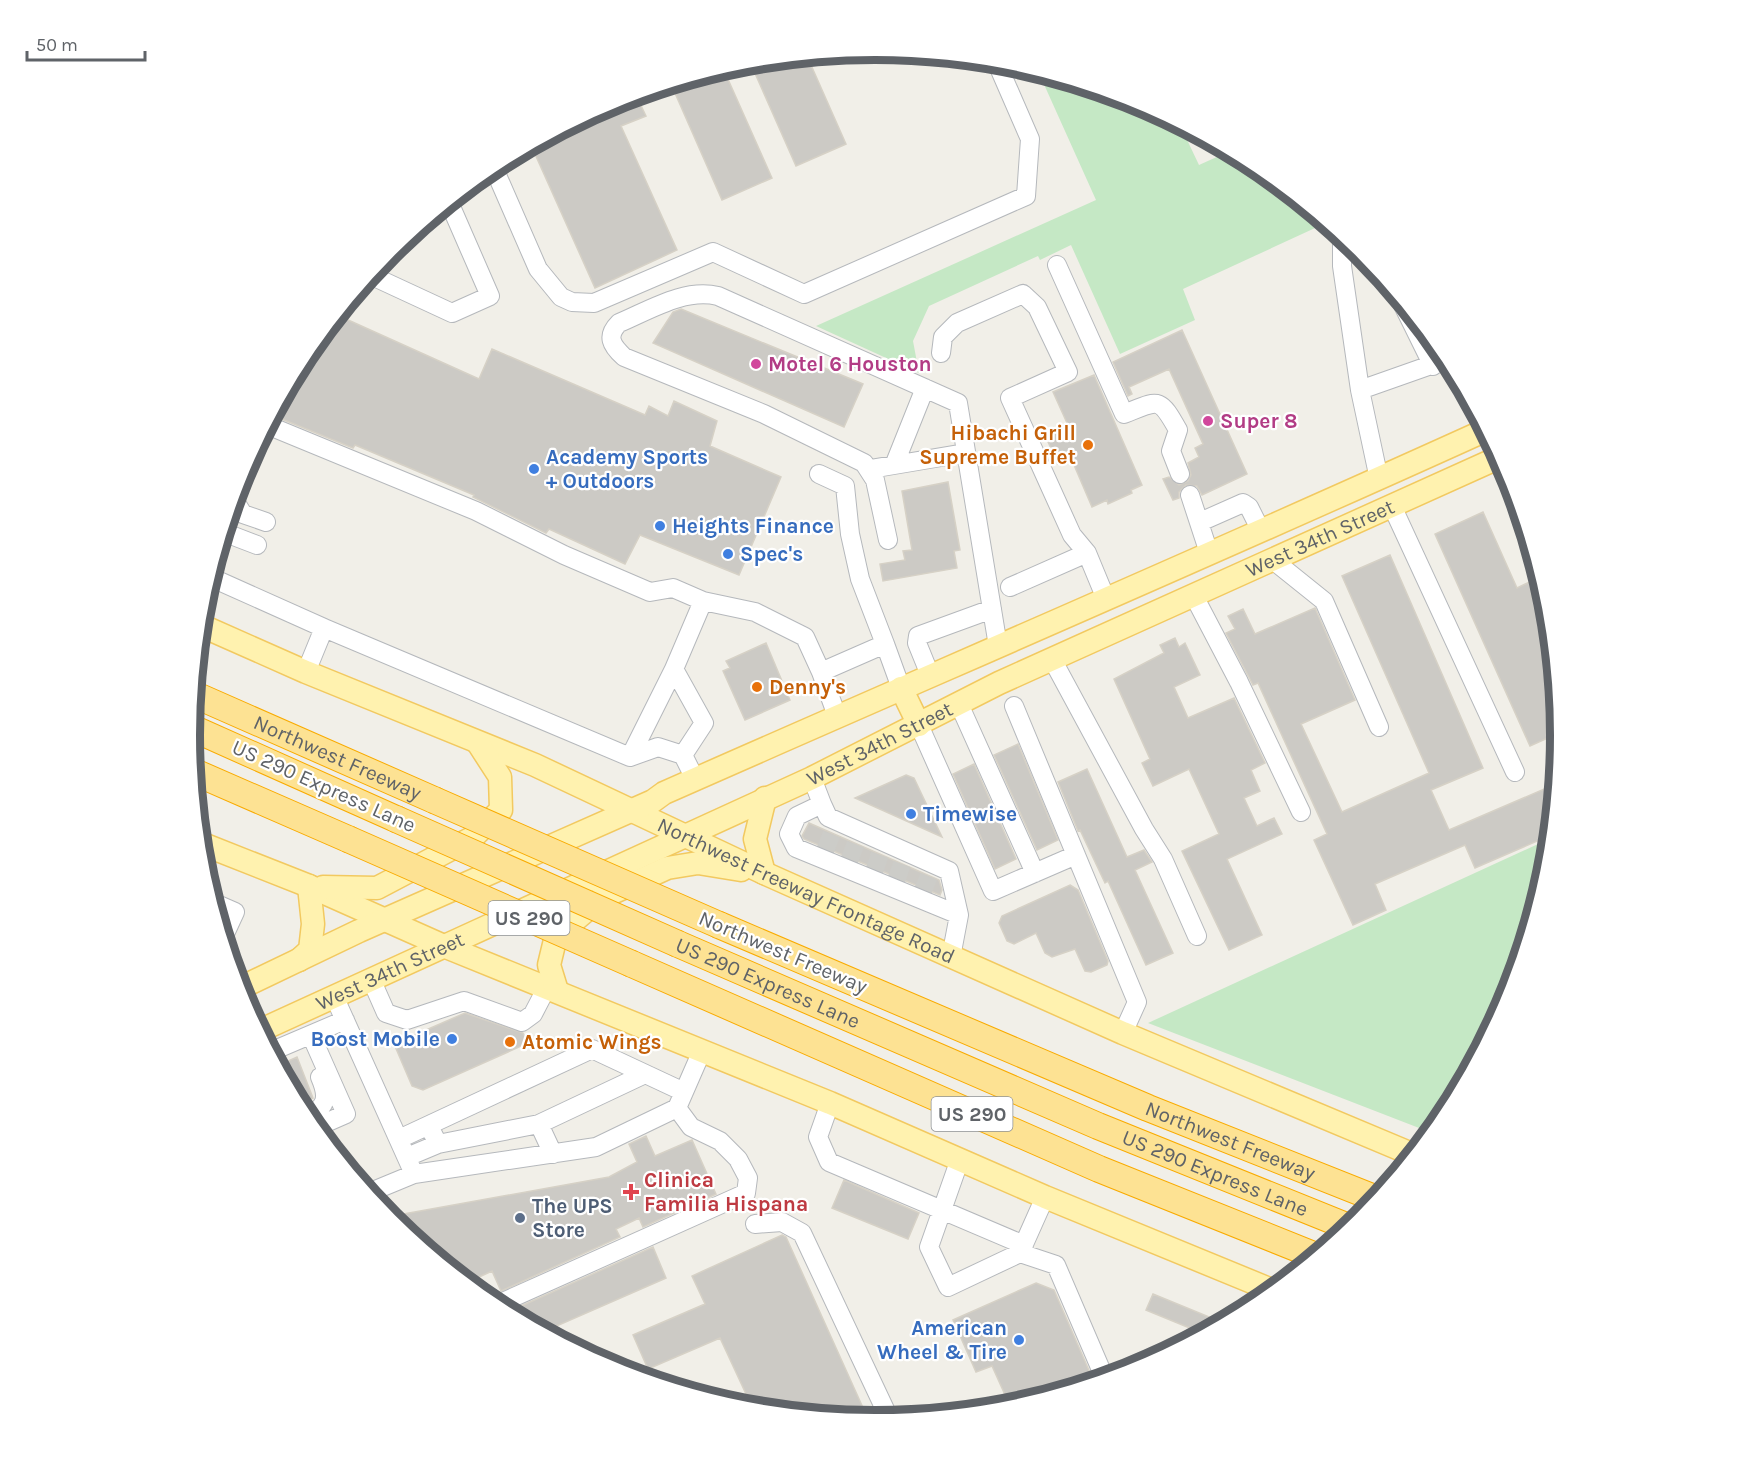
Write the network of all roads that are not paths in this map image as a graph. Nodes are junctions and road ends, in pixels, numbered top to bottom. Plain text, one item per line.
1 (1001, 72) edge
2 (497, 176) edge
3 (452, 210) edge
4 (1342, 248) edge
5 (1057, 265) dead end
6 (378, 279) edge
7 (941, 352) dead end
8 (1439, 363) edge
9 (925, 388) junction
10 (1360, 390) junction
11 (274, 428) edge
12 (1479, 433) edge
13 (965, 453) junction
14 (854, 457) junction
15 (1492, 461) edge
16 (895, 463) junction
17 (870, 469) junction
18 (819, 474) dead end
19 (1180, 474) dead end
20 (1379, 478) junction
21 (839, 483) junction
22 (1190, 495) dead end
23 (1392, 506) junction
24 (238, 511) edge
25 (266, 522) dead end
26 (1200, 522) junction
27 (1261, 531) junction
28 (230, 535) edge
29 (888, 540) dead end
30 (256, 545) dead end
31 (1087, 553) junction
32 (1209, 553) junction
33 (1273, 560) junction
34 (218, 581) edge
35 (1010, 587) dead end
36 (1194, 596) junction
37 (1106, 599) junction
38 (703, 601) junction
39 (992, 609) junction
40 (324, 628) junction
41 (208, 629) edge
42 (885, 644) junction
43 (999, 646) junction
44 (1052, 659) junction
45 (674, 669) junction
46 (306, 672) junction
47 (821, 672) junction
48 (930, 675) junction
49 (901, 688) junction
50 (201, 696) edge
51 (959, 704) junction
52 (1014, 706) dead end
53 (837, 716) junction
54 (920, 725) junction
55 (1379, 727) dead end
56 (200, 732) edge
57 (478, 743) junction
58 (683, 755) junction
59 (630, 757) junction
60 (1515, 772) dead end
61 (201, 775) edge
62 (812, 778) junction
63 (695, 779) junction
64 (201, 783) edge
65 (221, 783) junction
66 (765, 798) junction
67 (822, 804) junction
68 (627, 810) junction
69 (1301, 812) dead end
70 (685, 835) junction
71 (209, 846) edge
72 (1076, 855) junction
73 (764, 873) junction
74 (1035, 873) junction
75 (926, 883) junction
76 (309, 886) junction
77 (222, 906) edge
78 (959, 915) junction
79 (383, 920) junction
80 (228, 927) edge
81 (1197, 936) dead end
82 (446, 947) junction
83 (951, 957) junction
84 (299, 960) junction
85 (372, 980) junction
86 (247, 985) edge
87 (552, 989) junction
88 (334, 996) junction
89 (345, 1020) junction
90 (266, 1028) edge
91 (1123, 1033) junction
92 (307, 1037) junction
93 (277, 1049) edge
94 (701, 1053) junction
95 (645, 1074) junction
96 (331, 1097) junction
97 (681, 1100) junction
98 (830, 1103) junction
99 (314, 1113) edge
100 (323, 1124) edge
101 (539, 1124) junction
102 (429, 1126) junction
103 (399, 1139) junction
104 (438, 1144) junction
105 (1407, 1152) edge
106 (553, 1154) junction
107 (406, 1157) junction
108 (960, 1159) junction
109 (414, 1174) junction
110 (376, 1191) edge
111 (1369, 1196) edge
112 (1045, 1197) junction
113 (941, 1209) junction
114 (755, 1224) dead end
115 (1341, 1224) edge
116 (1022, 1249) junction
117 (1308, 1253) edge
118 (1264, 1287) edge
119 (506, 1301) edge
120 (1102, 1372) edge
121 (886, 1411) edge

1 - 2 lane
3 - 6 lane
4 - 10 lane
5 - 19 lane
7 - 31 lane
8 - 10 lane
9 - 13 lane
9 - 14 lane
9 - 16 lane
10 - 20 lane
11 - 38 lane
12 - 20 main road, West 34th Street
13 - 16 lane
13 - 39 lane
14 - 17 lane
14 - 21 lane
15 - 23 main road, West 34th Street
16 - 17 lane
17 - 29 lane
18 - 21 lane
20 - 27 main road, West 34th Street
21 - 42 lane
22 - 26 lane
23 - 33 main road, West 34th Street
23 - 60 lane
24 - 25 lane
26 - 27 lane
26 - 32 lane
27 - 32 main road, West 34th Street
27 - 33 main road
28 - 30 lane
31 - 35 lane
31 - 37 lane
32 - 37 main road, West 34th Street
33 - 36 main road, West 34th Street
33 - 55 lane
34 - 40 lane
36 - 44 main road, West 34th Street
36 - 69 lane
37 - 43 main road, West 34th Street
38 - 45 lane
38 - 47 lane
39 - 43 lane
39 - 48 lane
40 - 46 lane
40 - 59 lane
41 - 46 main road, Northwest Freeway Frontage Road
42 - 47 lane
42 - 49 lane
43 - 48 main road, West 34th Street
44 - 51 main road, West 34th Street
44 - 81 lane
45 - 58 lane
45 - 59 lane
46 - 57 main road, Northwest Freeway Frontage Road
47 - 53 lane
48 - 49 main road, West 34th Street
49 - 53 main road, West 34th Street
49 - 54 main road
50 - 111 highway, Northwest Freeway, bridge
51 - 54 main road, West 34th Street
51 - 74 lane
52 - 72 lane
53 - 63 main road, West 34th Street
54 - 62 main road, West 34th Street
54 - 74 lane
56 - 115 highway, US 290 Express Lane, bridge
57 - 68 main road, Northwest Freeway Frontage Road
57 - 76 main road
58 - 59 lane
58 - 63 lane
61 - 65 highway, US 290
62 - 66 main road, West 34th Street
62 - 67 lane
63 - 68 main road, West 34th Street
64 - 65 highway
65 - 117 highway, US 290, bridge
66 - 70 main road, West 34th Street
66 - 73 main road
67 - 75 lane
67 - 75 lane
68 - 70 main road, Northwest Freeway Frontage Road
68 - 79 main road, West 34th Street
70 - 73 main road, Northwest Freeway Frontage Road
70 - 82 main road, West 34th Street
71 - 76 main road
72 - 74 lane
72 - 91 lane
73 - 83 main road, Northwest Freeway Frontage Road
73 - 87 main road
75 - 78 lane
75 - 78 lane
76 - 79 main road
76 - 84 main road
77 - 80 lane
78 - 83 lane
79 - 82 main road
79 - 84 main road, West 34th Street
82 - 85 main road, West 34th Street
82 - 87 main road
83 - 91 main road, Northwest Freeway Frontage Road
84 - 86 main road, West 34th Street
85 - 87 lane
85 - 88 main road, West 34th Street
87 - 94 main road
88 - 89 lane
88 - 90 main road, West 34th Street
89 - 92 lane
89 - 103 lane
91 - 105 main road, Northwest Freeway Frontage Road
92 - 93 lane
92 - 96 lane
94 - 97 lane
94 - 98 main road
95 - 97 lane
95 - 101 lane
95 - 102 lane
96 - 99 lane
96 - 100 lane
97 - 106 lane
97 - 119 lane
98 - 108 main road
98 - 113 lane
101 - 104 lane
101 - 106 lane
102 - 103 lane
102 - 104 lane
103 - 107 lane
104 - 107 lane
106 - 109 lane
107 - 109 lane
108 - 112 main road
108 - 113 lane
109 - 110 lane
112 - 116 lane
112 - 118 main road
113 - 116 lane
113 - 116 lane
114 - 121 lane
116 - 120 lane

